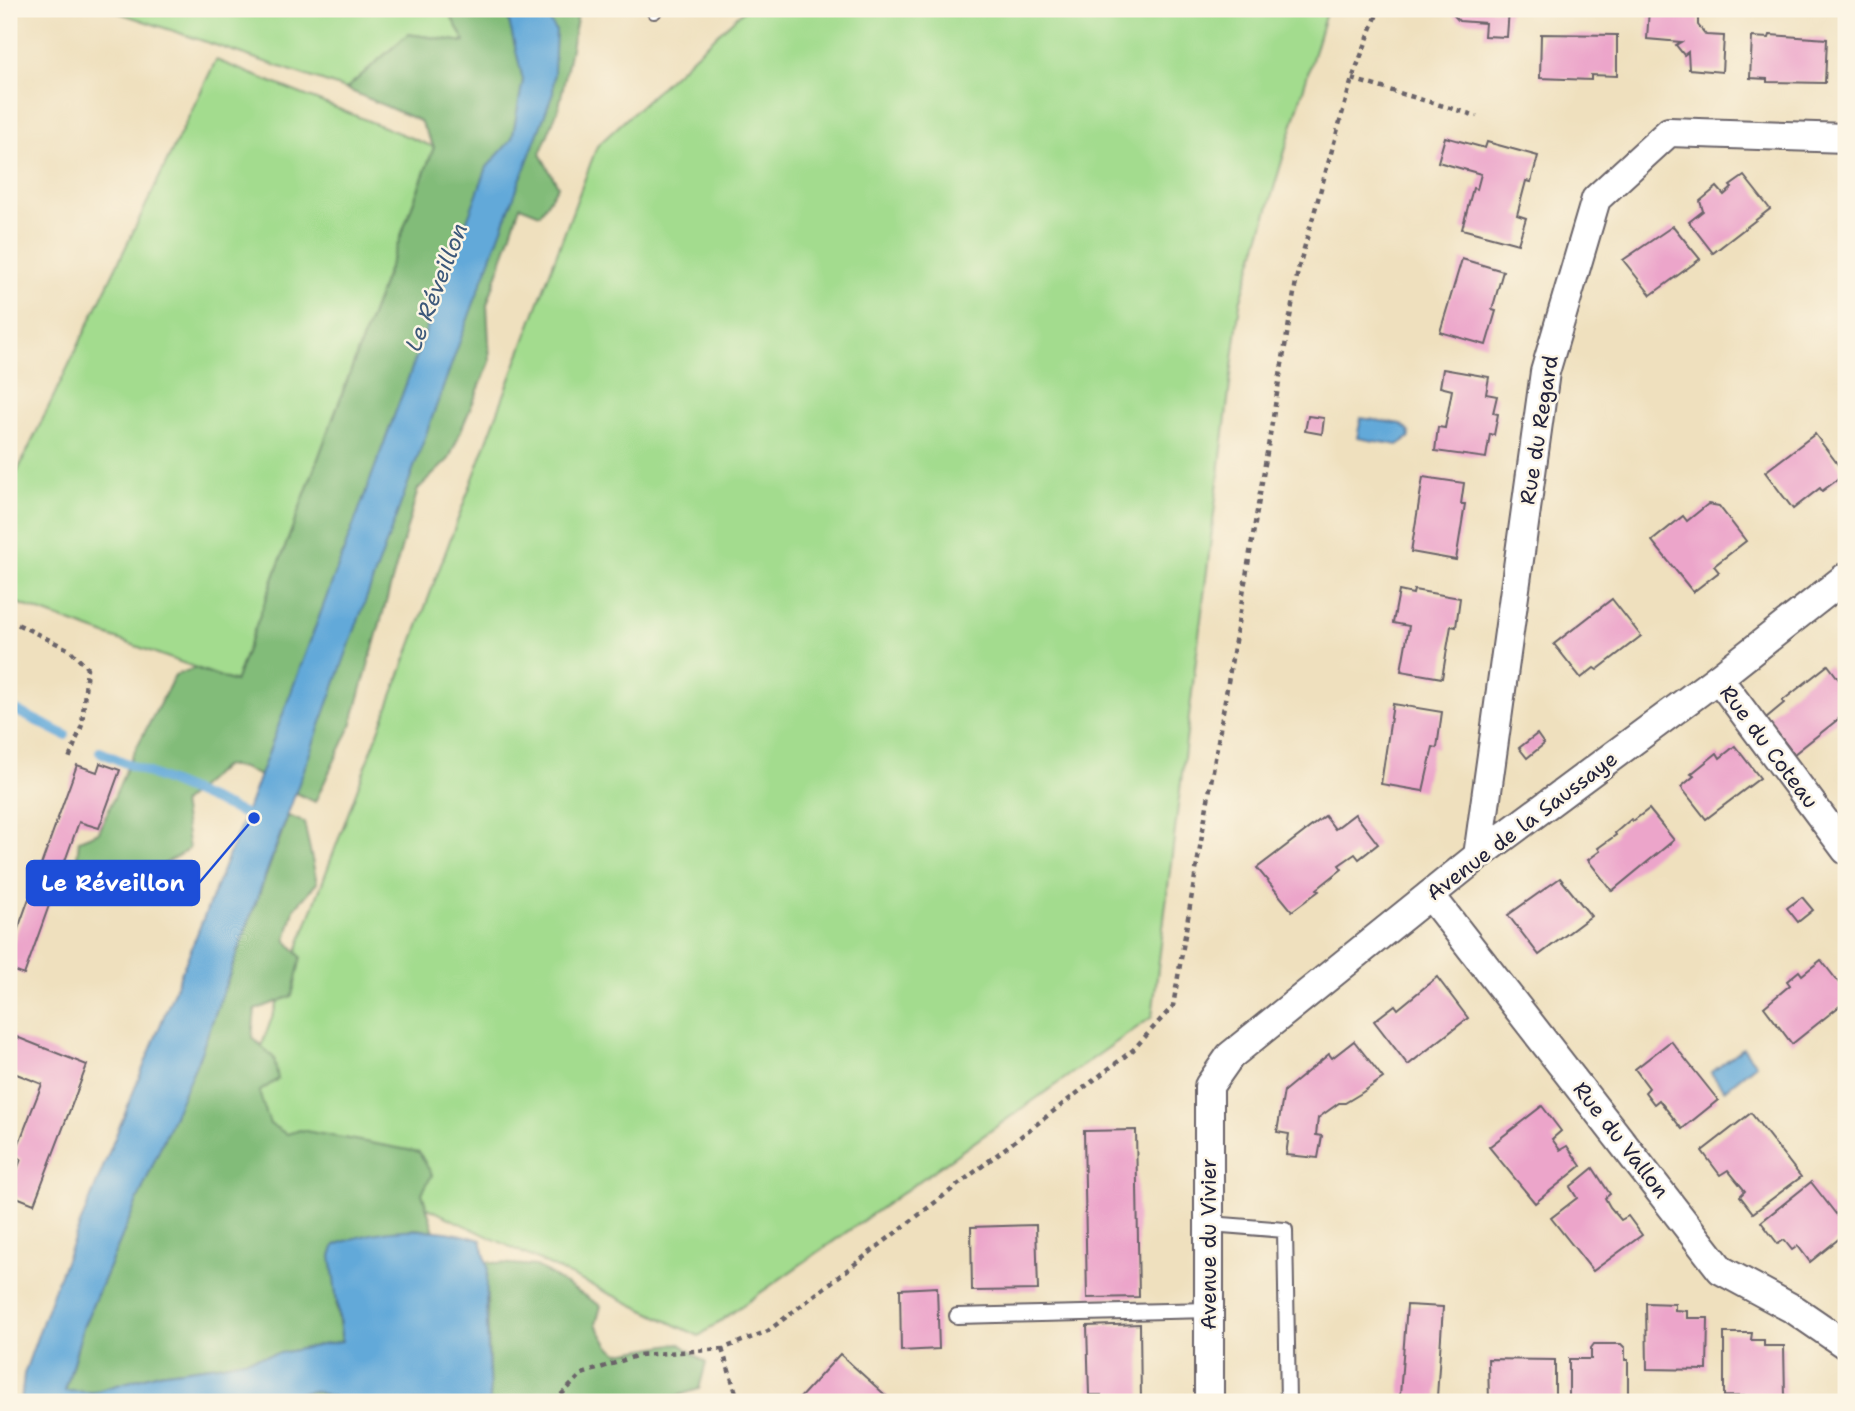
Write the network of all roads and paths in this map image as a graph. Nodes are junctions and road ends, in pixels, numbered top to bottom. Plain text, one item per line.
1 (1379, 9) edge
2 (1352, 79) junction
3 (1477, 116) dead end
4 (1846, 138) edge
5 (1846, 578) edge
6 (9, 620) edge
7 (1718, 678) junction
8 (69, 759) dead end
9 (1846, 850) edge
10 (1478, 856) junction
11 (1430, 895) junction
12 (1209, 1086) joint
13 (1209, 1224) junction
14 (1210, 1310) junction
15 (957, 1316) dead end
16 (1846, 1345) edge
17 (722, 1349) junction
18 (554, 1402) edge
19 (740, 1402) edge
20 (1209, 1402) edge
21 (1288, 1402) edge

1 - 2 path
2 - 3 path
2 - 17 path
4 - 10 street, Rue du Regard
5 - 7 street, Avenue de la Saussaye
6 - 8 path
7 - 9 street, Rue du Coteau
7 - 10 street, Avenue de la Saussaye
10 - 11 street, Avenue de la Saussaye
11 - 12 street, Avenue de la Saussaye
11 - 16 street, Rue du Vallon
12 - 13 street, Avenue du Vivier
13 - 14 street, Avenue du Vivier
13 - 21 lane
14 - 15 lane
14 - 20 street, Avenue du Vivier
17 - 18 path
17 - 19 path

